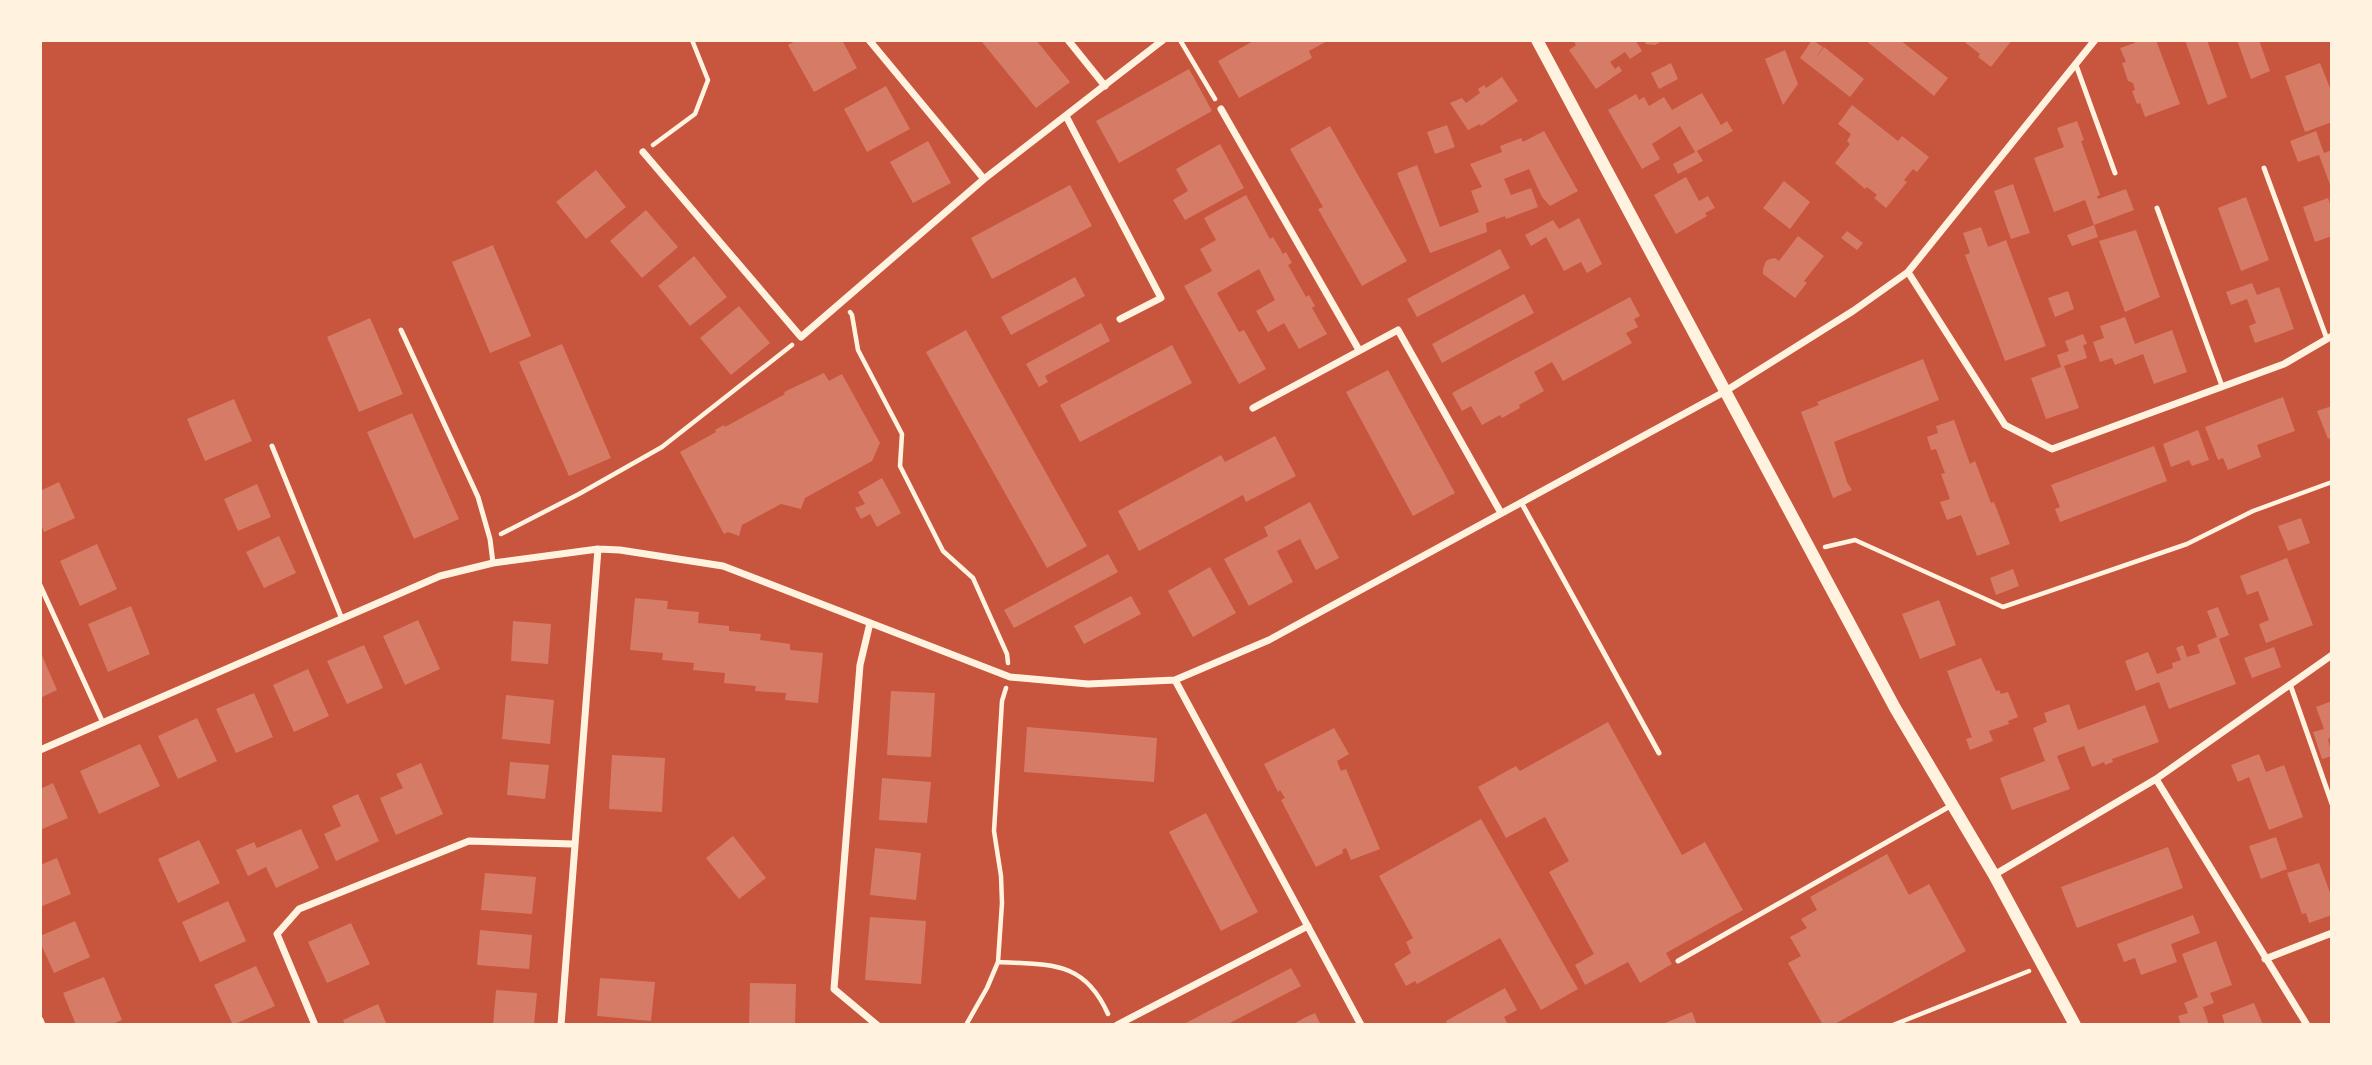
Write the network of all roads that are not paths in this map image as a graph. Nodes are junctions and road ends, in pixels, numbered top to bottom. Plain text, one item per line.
1 (869, 40) edge
2 (1068, 40) edge
3 (1163, 40) edge
4 (1537, 40) edge
5 (2095, 40) edge
6 (2076, 65) junction
7 (1105, 86) junction
8 (1221, 109) road end
9 (1066, 116) junction
10 (643, 152) road end
11 (2264, 168) dead end
12 (2115, 173) dead end
13 (984, 179) junction
14 (2157, 208) dead end
15 (1908, 272) junction
16 (1120, 319) dead end
17 (401, 330) dead end
18 (2329, 338) edge
19 (1359, 350) junction
20 (2222, 386) junction
21 (1724, 392) junction
22 (1253, 408) dead end
23 (272, 446) dead end
24 (1521, 502) junction
25 (1501, 513) junction
26 (598, 549) junction
27 (493, 563) junction
28 (40, 585) edge
29 (342, 619) junction
30 (870, 622) junction
31 (2332, 655) edge
32 (1175, 680) junction
33 (2290, 684) junction
34 (103, 723) junction
35 (40, 750) edge
36 (1659, 753) dead end
37 (2156, 779) junction
38 (2332, 804) edge
39 (1952, 805) junction
40 (573, 844) junction
41 (1994, 875) junction
42 (1308, 926) junction
43 (2332, 933) edge
44 (2265, 959) junction
45 (1678, 961) dead end
46 (315, 1025) edge
47 (561, 1025) edge
48 (877, 1025) edge
49 (1115, 1025) edge
50 (1361, 1025) edge
51 (2075, 1025) edge
52 (2307, 1025) edge

1 - 13 street
2 - 7 street
3 - 7 street
4 - 21 street
5 - 6 street
6 - 12 lane
6 - 15 street
7 - 9 street
8 - 19 street
9 - 13 street
9 - 16 street
10 - 13 street
11 - 18 lane
14 - 20 lane
15 - 20 street
15 - 21 street
17 - 27 lane
18 - 20 street
19 - 22 street
19 - 25 street
21 - 24 street
21 - 39 street
23 - 29 lane
24 - 25 street
24 - 36 lane
25 - 32 street
26 - 27 street
26 - 30 street
26 - 40 street
27 - 29 street
28 - 34 lane
29 - 34 street
30 - 32 street
30 - 48 street
31 - 33 street
32 - 42 street
33 - 37 street
33 - 38 lane
34 - 35 street
37 - 41 street
37 - 44 street
39 - 41 street
39 - 45 lane
40 - 46 street
40 - 47 street
41 - 51 street
42 - 49 street
42 - 50 street
43 - 44 street
44 - 52 street

